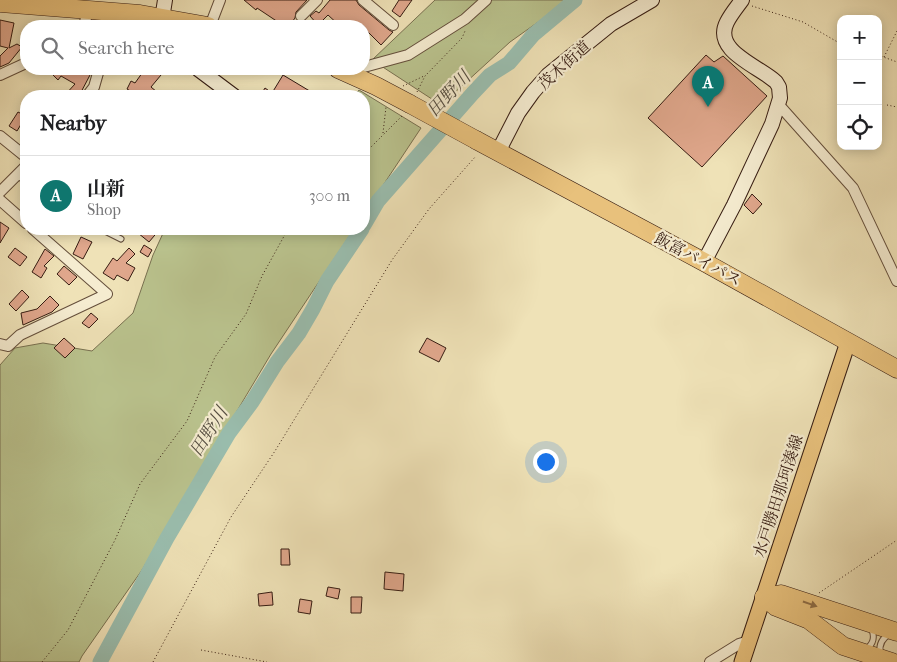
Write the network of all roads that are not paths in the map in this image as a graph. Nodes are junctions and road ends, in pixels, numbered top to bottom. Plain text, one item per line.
1 (165, 0) edge
2 (220, 0) edge
3 (316, 0) edge
4 (363, 0) edge
5 (486, 0) edge
6 (652, 0) edge
7 (742, 0) edge
8 (0, 3) edge
9 (301, 16) dead end
10 (86, 18) edge
11 (155, 20) edge
12 (162, 20) edge
13 (212, 20) edge
14 (393, 25) dead end
15 (370, 65) edge
16 (20, 67) edge
17 (0, 75) edge
18 (97, 75) edge
19 (206, 75) edge
20 (356, 75) edge
21 (92, 90) edge
22 (226, 90) edge
23 (779, 104) junction
24 (0, 136) edge
25 (487, 146) junction
26 (20, 152) edge
27 (20, 173) edge
28 (18, 175) joint
29 (0, 192) edge
30 (0, 200) edge
31 (20, 218) edge
32 (40, 235) edge
33 (113, 235) edge
34 (121, 239) dead end
35 (704, 262) junction
36 (897, 281) edge
37 (848, 342) junction
38 (0, 344) edge
39 (897, 369) edge
40 (764, 596) junction
41 (866, 622) junction
42 (897, 633) edge
43 (749, 641) junction
44 (857, 651) junction
45 (888, 661) edge
46 (710, 662) edge
47 (742, 662) edge

1 - 12 street
2 - 13 street
3 - 9 street
4 - 14 street
5 - 15 street
6 - 25 street, 茂木街道
7 - 23 street
8 - 10 highway
10 - 11 highway
16 - 17 street
18 - 21 street
19 - 22 street
20 - 25 highway, bridge
23 - 35 street
23 - 36 street
24 - 26 street
25 - 35 highway, 飯富バイパス
27 - 28 street
28 - 29 street
30 - 31 street
32 - 38 street
33 - 34 lane
35 - 37 highway, 飯富バイパス
37 - 39 highway, 飯富バイパス
37 - 40 main road, 水戸勝田那珂湊線
40 -> 41 highway
40 - 43 main road, 水戸勝田那珂湊線
40 - 44 highway
41 - 42 highway
41 - 44 lane
42 - 45 lane
43 - 46 street
43 - 47 main road, 水戸勝田那珂湊線
44 - 45 highway

